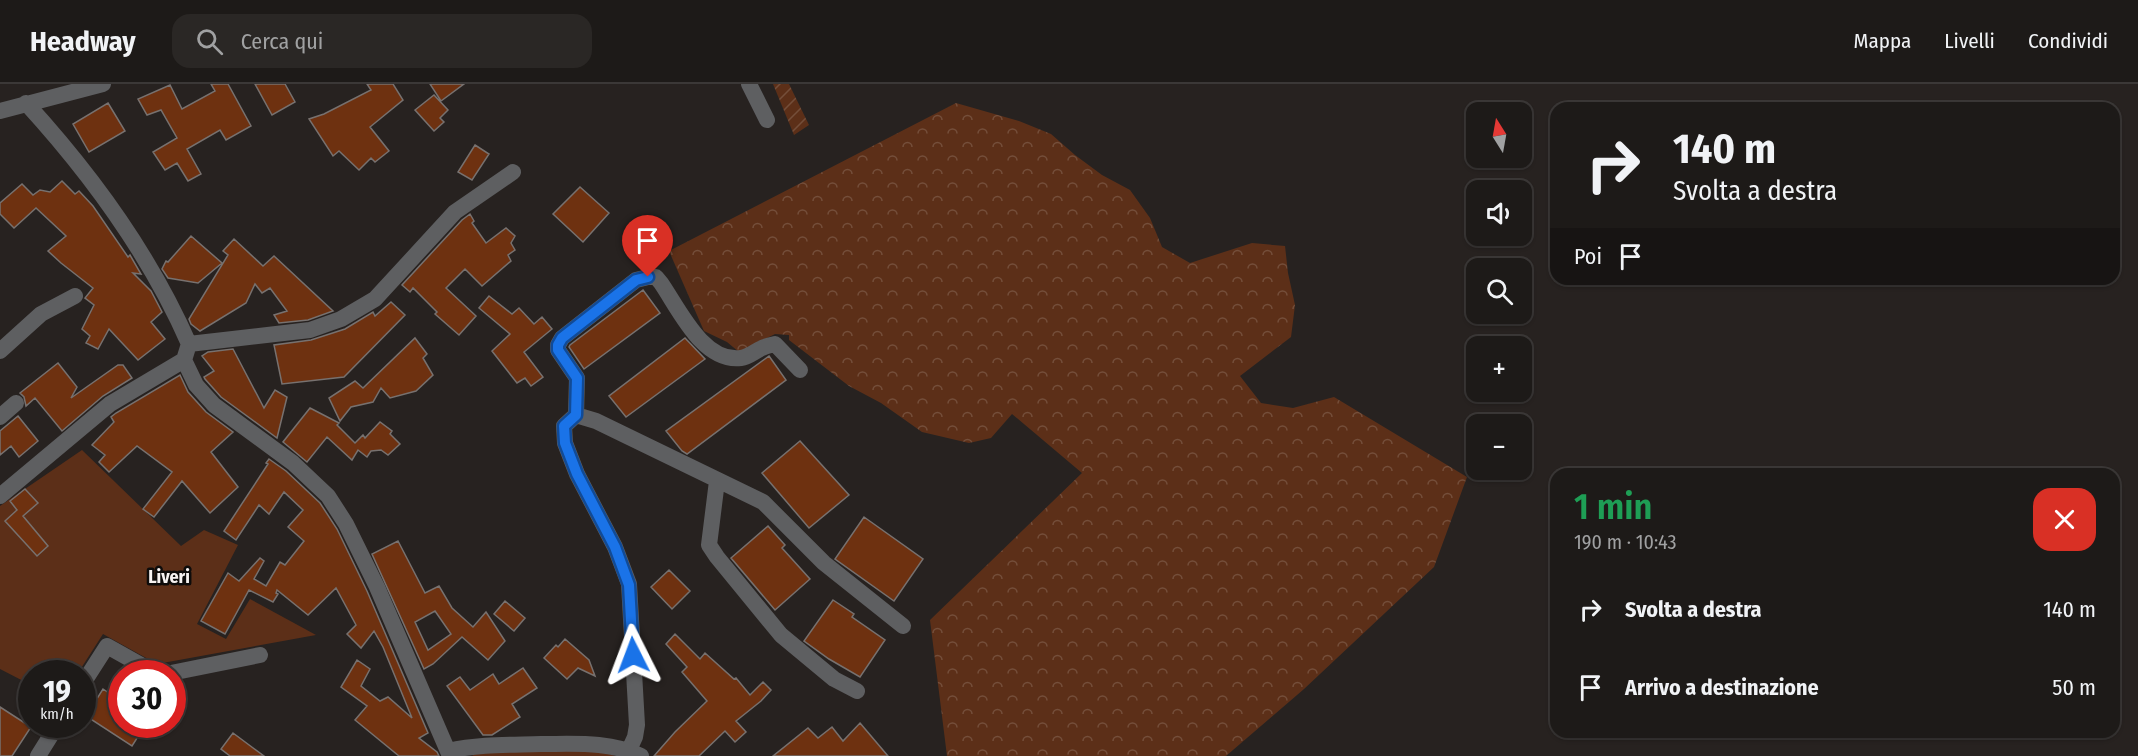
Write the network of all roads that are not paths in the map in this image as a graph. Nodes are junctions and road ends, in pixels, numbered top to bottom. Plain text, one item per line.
1 (103, 84) edge
2 (749, 84) edge
3 (64, 89) edge
4 (26, 103) junction
5 (0, 111) edge
6 (766, 120) dead end
7 (513, 172) dead end
8 (75, 296) dead end
9 (0, 351) edge
10 (187, 352) junction
11 (800, 370) dead end
12 (16, 403) dead end
13 (576, 415) junction
14 (0, 417) edge
15 (717, 481) junction
16 (0, 496) edge
17 (903, 626) dead end
18 (260, 655) dead end
19 (132, 660) edge
20 (96, 663) edge
21 (186, 670) edge
22 (857, 691) dead end
23 (49, 738) edge
24 (449, 753) edge
25 (635, 753) edge
26 (38, 756) edge

1 - 3 street
2 - 6 street
3 - 4 street
4 - 5 street
4 - 10 street
7 - 10 street
8 - 9 street
10 - 16 street
10 - 24 street
11 - 13 street
12 - 14 street
13 - 15 street
13 - 25 street
15 - 17 street
15 - 22 street
18 - 21 street
19 - 20 street
23 - 26 street
24 - 25 street

